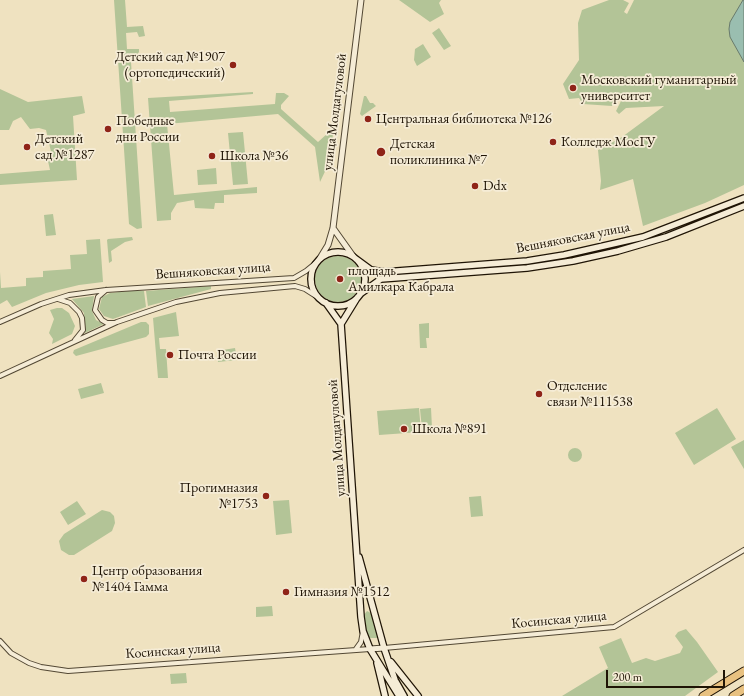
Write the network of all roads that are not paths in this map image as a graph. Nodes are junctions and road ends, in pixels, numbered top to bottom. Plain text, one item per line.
1 (361, 0) edge
2 (744, 198) edge
3 (744, 206) edge
4 (333, 228) junction
5 (354, 258) junction
6 (542, 259) junction
7 (319, 260) junction
8 (508, 262) junction
9 (542, 266) junction
10 (509, 269) junction
11 (106, 290) junction
12 (358, 296) junction
13 (57, 299) junction
14 (322, 300) junction
15 (0, 322) edge
16 (117, 322) junction
17 (341, 324) junction
18 (66, 346) junction
19 (0, 376) edge
20 (744, 550) edge
21 (358, 551) junction
22 (366, 582) junction
23 (358, 583) junction
24 (363, 631) junction
25 (0, 643) edge
26 (370, 648) junction
27 (384, 648) junction
28 (356, 649) junction
29 (387, 655) junction
30 (376, 657) junction
31 (744, 671) edge
32 (744, 689) edge
33 (385, 696) edge
34 (400, 696) edge
35 (404, 696) edge
36 (418, 696) edge
37 (703, 696) edge
38 (733, 696) edge

1 - 4 street, улица Молдагуловой
2 - 6 main road, Вешняковская улица
3 - 9 main road, Вешняковская улица
4 - 5 street
4 - 7 street, улица Молдагуловой
5 - 7 main road
5 - 8 main road, Вешняковская улица
5 - 12 main road
6 - 8 main road, Вешняковская улица
6 - 9 street
7 - 11 street, Вешняковская улица
7 - 14 main road
8 - 10 street
9 - 10 main road, Вешняковская улица
10 - 12 main road, Вешняковская улица
11 - 13 street, Вешняковская улица
11 - 16 street
12 - 14 main road
12 - 17 main road
13 - 15 street, Вешняковская улица
13 - 18 street, Вешняковская улица
14 - 16 street, Вешняковская улица
14 - 17 main road
16 - 18 street, Вешняковская улица
17 - 21 main road, улица Молдагуловой
18 - 19 street, Вешняковская улица
20 - 27 street, Косинская улица
21 - 22 main road, улица Молдагуловой
21 - 23 main road, улица Молдагуловой
22 - 23 street
22 - 27 main road, улица Молдагуловой
23 - 24 main road, улица Молдагуловой
24 - 26 main road, улица Молдагуловой
24 - 28 street
25 - 28 street, Косинская улица
26 - 27 street, Косинская улица
26 - 28 street, Косинская улица
26 - 30 main road, улица Молдагуловой
27 - 29 main road, улица Молдагуловой
29 - 35 main road, улица Молдагуловой
29 - 36 main road
30 - 33 main road
30 - 34 main road, улица Молдагуловой
31 - 37 highway
32 - 38 highway

